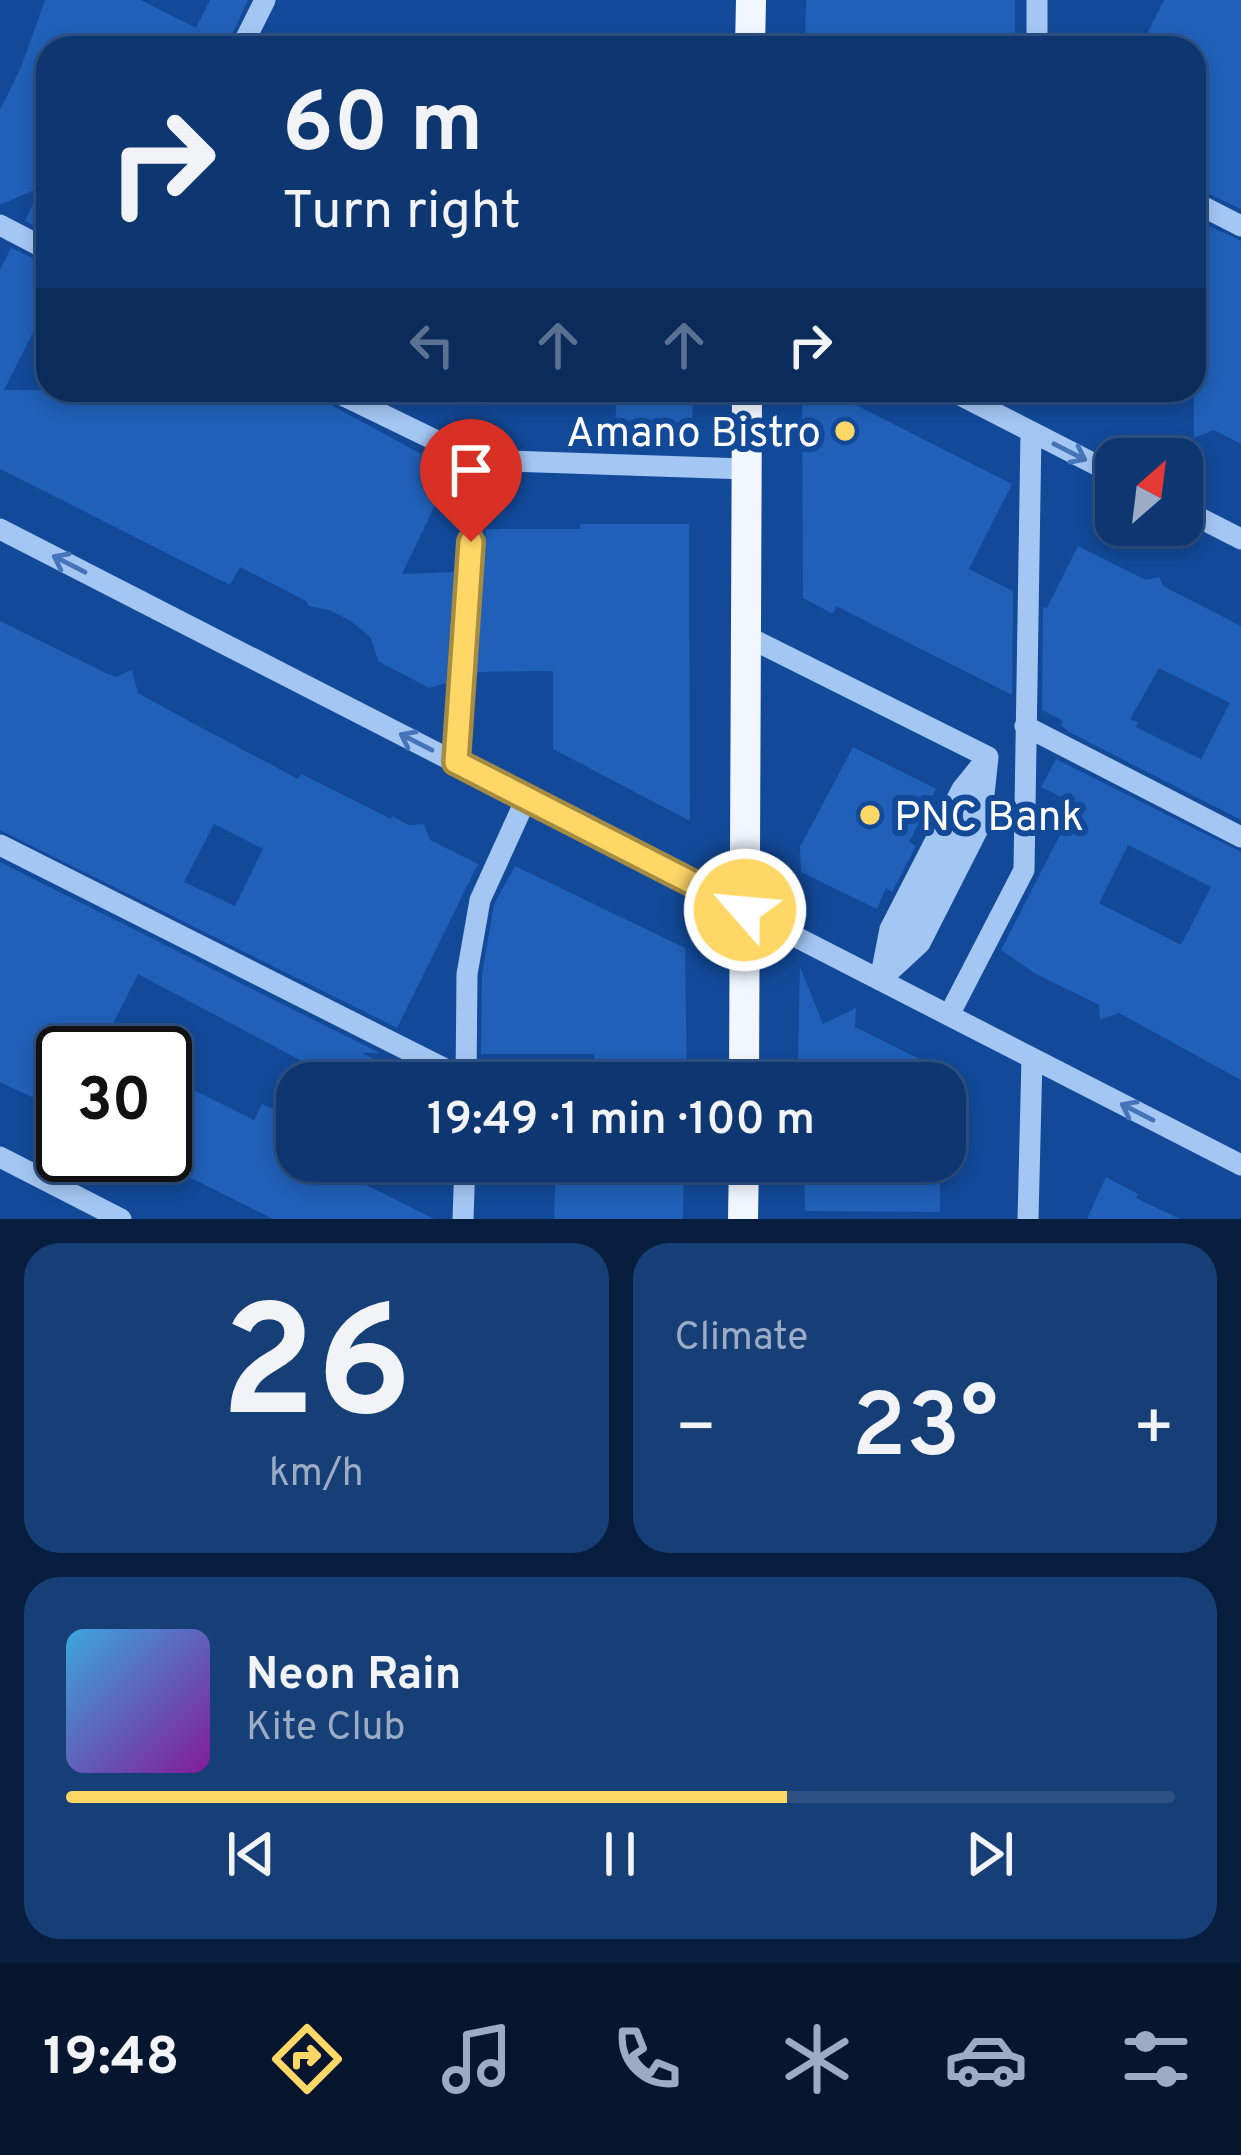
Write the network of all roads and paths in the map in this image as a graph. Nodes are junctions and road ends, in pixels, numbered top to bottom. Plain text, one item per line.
1 (265, 0) edge
2 (751, 0) edge
3 (1037, 0) edge
4 (247, 36) edge
5 (750, 36) edge
6 (1037, 36) edge
7 (1206, 208) edge
8 (0, 226) edge
9 (1241, 226) edge
10 (36, 244) edge
11 (357, 402) edge
12 (747, 402) edge
13 (991, 402) edge
14 (1031, 432) junction
15 (476, 460) junction
16 (1095, 464) edge
17 (746, 470) junction
18 (1203, 519) edge
19 (0, 529) edge
20 (1241, 539) edge
21 (746, 636) junction
22 (1024, 726) junction
23 (988, 757) junction
24 (456, 762) junction
25 (526, 799) junction
26 (1241, 837) edge
27 (0, 845) edge
28 (745, 910) junction
29 (880, 980) junction
30 (949, 1015) junction
31 (1032, 1058) junction
32 (427, 1062) edge
33 (466, 1062) edge
34 (744, 1062) edge
35 (0, 1157) edge
36 (1241, 1165) edge
37 (465, 1182) edge
38 (744, 1182) edge
39 (121, 1219) edge
40 (464, 1219) edge
41 (743, 1219) edge
42 (1028, 1219) edge

1 - 4 street
2 - 5 main road
3 - 6 street
7 - 9 street
8 - 10 street
11 - 15 street
12 - 17 main road
13 - 14 street
14 -> 16 street
14 - 22 street
15 - 17 street
15 - 24 street
17 - 21 main road
18 - 20 street
24 -> 19 street
21 - 23 street
21 - 28 main road
22 - 26 street
22 - 30 street
23 - 29 street
23 - 29 street
24 - 25 street
25 - 28 street
25 - 33 street
27 - 32 street
28 - 29 street
28 - 34 main road
29 - 30 street
30 - 31 street
36 -> 31 street
31 - 42 street
35 - 39 street
37 - 40 street
38 - 41 main road

